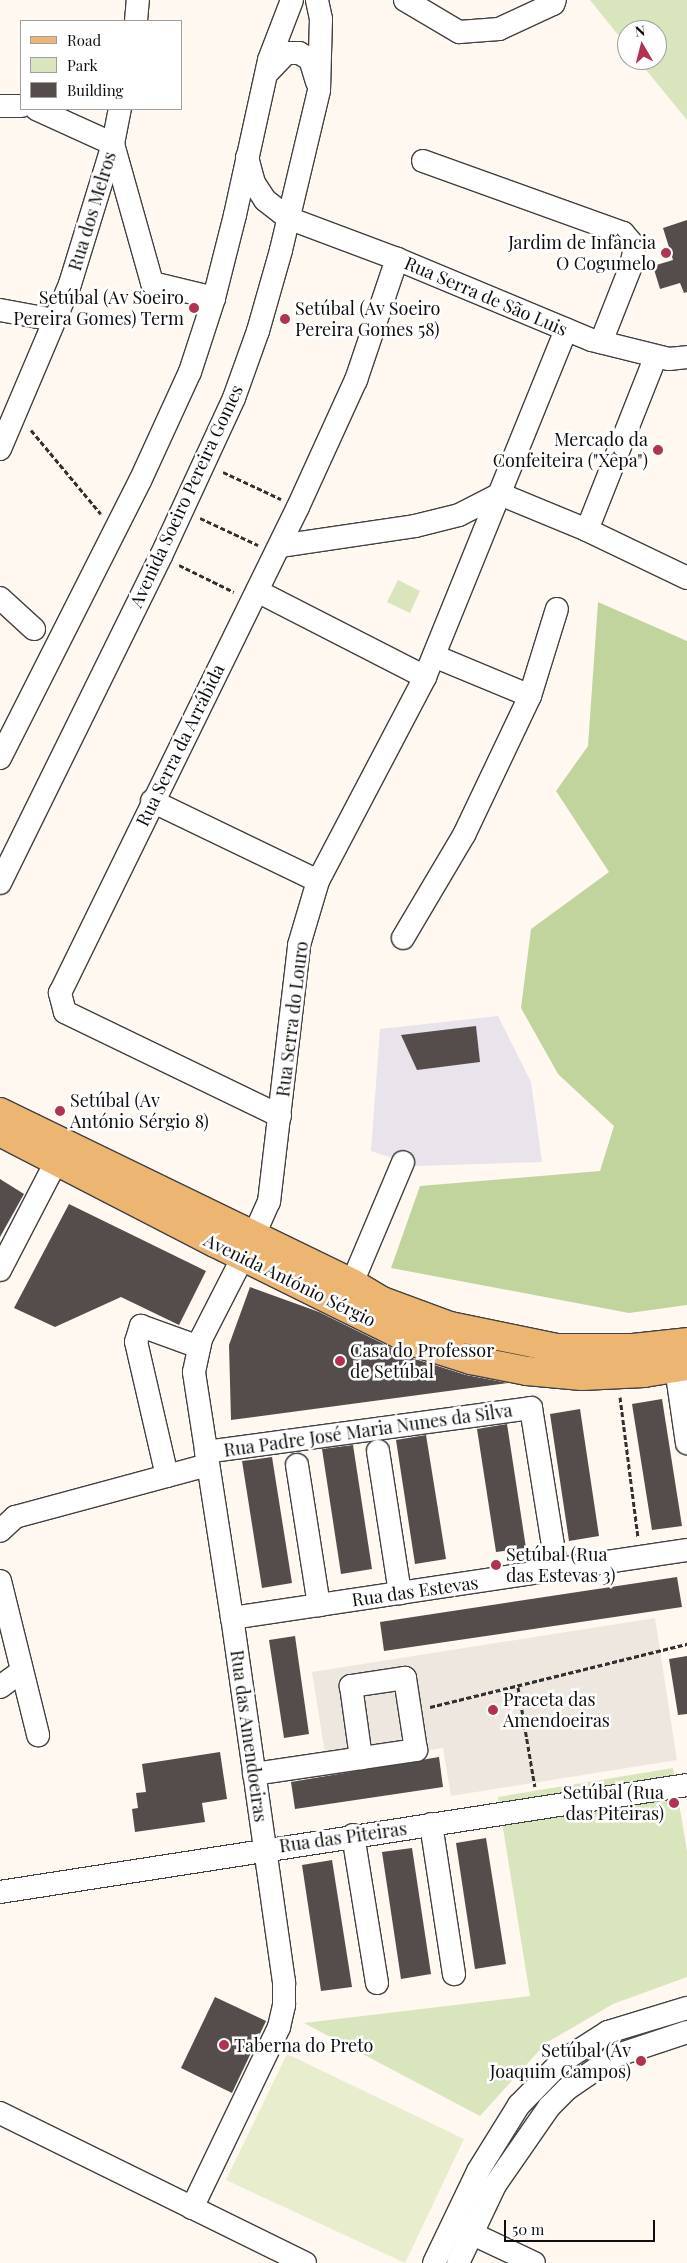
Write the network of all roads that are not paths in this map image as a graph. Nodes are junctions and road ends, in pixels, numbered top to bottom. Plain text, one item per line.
1 (138, 0) edge
2 (292, 0) edge
3 (316, 0) edge
4 (405, 0) edge
5 (555, 0) edge
6 (136, 20) edge
7 (265, 76) junction
8 (319, 90) junction
9 (0, 106) edge
10 (20, 106) edge
11 (38, 110) edge
12 (120, 110) edge
13 (113, 144) junction
14 (246, 155) junction
15 (423, 161) dead end
16 (288, 218) junction
17 (398, 259) junction
18 (214, 298) junction
19 (0, 310) edge
20 (54, 320) junction
21 (566, 330) junction
22 (601, 342) junction
23 (656, 356) junction
24 (687, 357) edge
25 (0, 450) edge
26 (500, 494) junction
27 (587, 530) junction
28 (280, 546) junction
29 (687, 578) edge
30 (257, 591) junction
31 (0, 598) edge
32 (557, 609) dead end
33 (34, 629) dead end
34 (434, 656) junction
35 (425, 676) junction
36 (530, 696) junction
37 (0, 758) edge
38 (152, 801) junction
39 (318, 881) junction
40 (0, 883) edge
41 (403, 938) dead end
42 (0, 1112) edge
43 (280, 1116) junction
44 (0, 1132) edge
45 (57, 1160) junction
46 (403, 1162) dead end
47 (248, 1246) junction
48 (0, 1270) edge
49 (352, 1283) junction
50 (687, 1342) edge
51 (199, 1347) junction
52 (681, 1367) edge
53 (687, 1443) edge
54 (378, 1451) dead end
55 (207, 1459) junction
56 (297, 1465) dead end
57 (167, 1476) junction
58 (0, 1531) edge
59 (687, 1550) edge
60 (557, 1570) junction
61 (0, 1582) edge
62 (400, 1593) junction
63 (319, 1606) junction
64 (232, 1618) junction
65 (22, 1671) junction
66 (0, 1687) edge
67 (38, 1735) dead end
68 (361, 1758) junction
69 (254, 1774) junction
70 (687, 1786) edge
71 (431, 1824) junction
72 (353, 1835) junction
73 (265, 1848) junction
74 (0, 1892) edge
75 (454, 1974) dead end
76 (377, 1983) dead end
77 (687, 2008) edge
78 (687, 2032) edge
79 (0, 2113) edge
80 (192, 2208) junction
81 (462, 2229) junction
82 (305, 2263) edge
83 (434, 2263) edge
84 (458, 2263) edge
85 (534, 2263) edge

1 - 6 street
2 - 7 street, Avenida Soeiro Pereira Gomes
3 - 8 street, Avenida Soeiro Pereira Gomes
4 - 5 street
7 - 8 street, Avenida Soeiro Pereira Gomes
7 - 14 street, Avenida Soeiro Pereira Gomes
8 - 16 street, Avenida Soeiro Pereira Gomes
9 - 10 street
11 - 13 street
12 - 13 street, Rua dos Melros
13 - 18 street
13 - 20 street, Rua dos Melros
14 - 16 street, Rua Serra de São Luis
14 - 18 street, Avenida Soeiro Pereira Gomes
15 - 22 street
16 - 17 street, Rua Serra de São Luis
16 - 40 street, Avenida Soeiro Pereira Gomes
17 - 21 street, Rua Serra de São Luis
17 - 28 street, Rua Serra da Arrábida
18 - 37 street, Avenida Soeiro Pereira Gomes
19 - 20 street
20 - 25 street, Rua dos Melros
21 - 22 street, Rua Serra de São Luis
21 - 26 street, Rua Serra do Louro
22 - 23 street, Rua Serra de São Luis
23 - 24 street, Rua Serra de São Luis
23 - 27 street
26 - 27 street
26 - 28 street
26 - 34 street, Rua Serra do Louro
27 - 29 street
28 - 30 street, Rua Serra da Arrábida
30 - 35 street
30 - 38 street, Rua Serra da Arrábida
31 - 33 street
32 - 36 street
34 - 35 street, Rua Serra do Louro
34 - 36 street
35 - 39 street, Rua Serra do Louro
36 - 41 street
38 - 39 street
38 - 43 street, Rua Serra da Arrábida
39 - 43 street, Rua Serra do Louro
42 - 47 main road, Avenida António Sérgio
43 - 47 street, Rua Serra do Louro
44 - 45 main road, Avenida António Sérgio
45 - 47 main road, Avenida António Sérgio
45 - 48 street
46 - 49 street
47 - 49 main road, Avenida António Sérgio
47 - 51 street, Rua das Amendoeiras
47 - 52 main road, Avenida António Sérgio
49 - 50 main road, Avenida António Sérgio
51 - 55 street, Rua das Amendoeiras
51 - 57 street
52 - 53 street
54 - 62 street
55 - 57 street, Rua Padre José Maria Nunes da Silva
55 - 60 street, Rua Padre José Maria Nunes da Silva
55 - 64 street, Rua das Amendoeiras
56 - 63 street
57 - 58 street, Rua Padre José Maria Nunes da Silva
59 - 60 street, Rua das Estevas
60 - 62 street, Rua das Estevas
61 - 65 street
62 - 63 street, Rua das Estevas
63 - 64 street, Rua das Estevas
64 - 69 street, Rua das Amendoeiras
65 - 66 street
65 - 67 street
68 - 68 street
68 - 69 street
69 - 73 street, Rua das Amendoeiras
70 - 71 street, Rua das Piteiras
71 - 72 street, Rua das Piteiras
71 - 75 street
72 - 73 street, Rua das Piteiras
72 - 76 street
73 - 74 street, Rua das Piteiras
73 - 80 street, Rua das Amendoeiras
77 - 81 street
78 - 81 street
79 - 80 street
80 - 82 street
81 - 83 street
81 - 84 street
81 - 85 street

